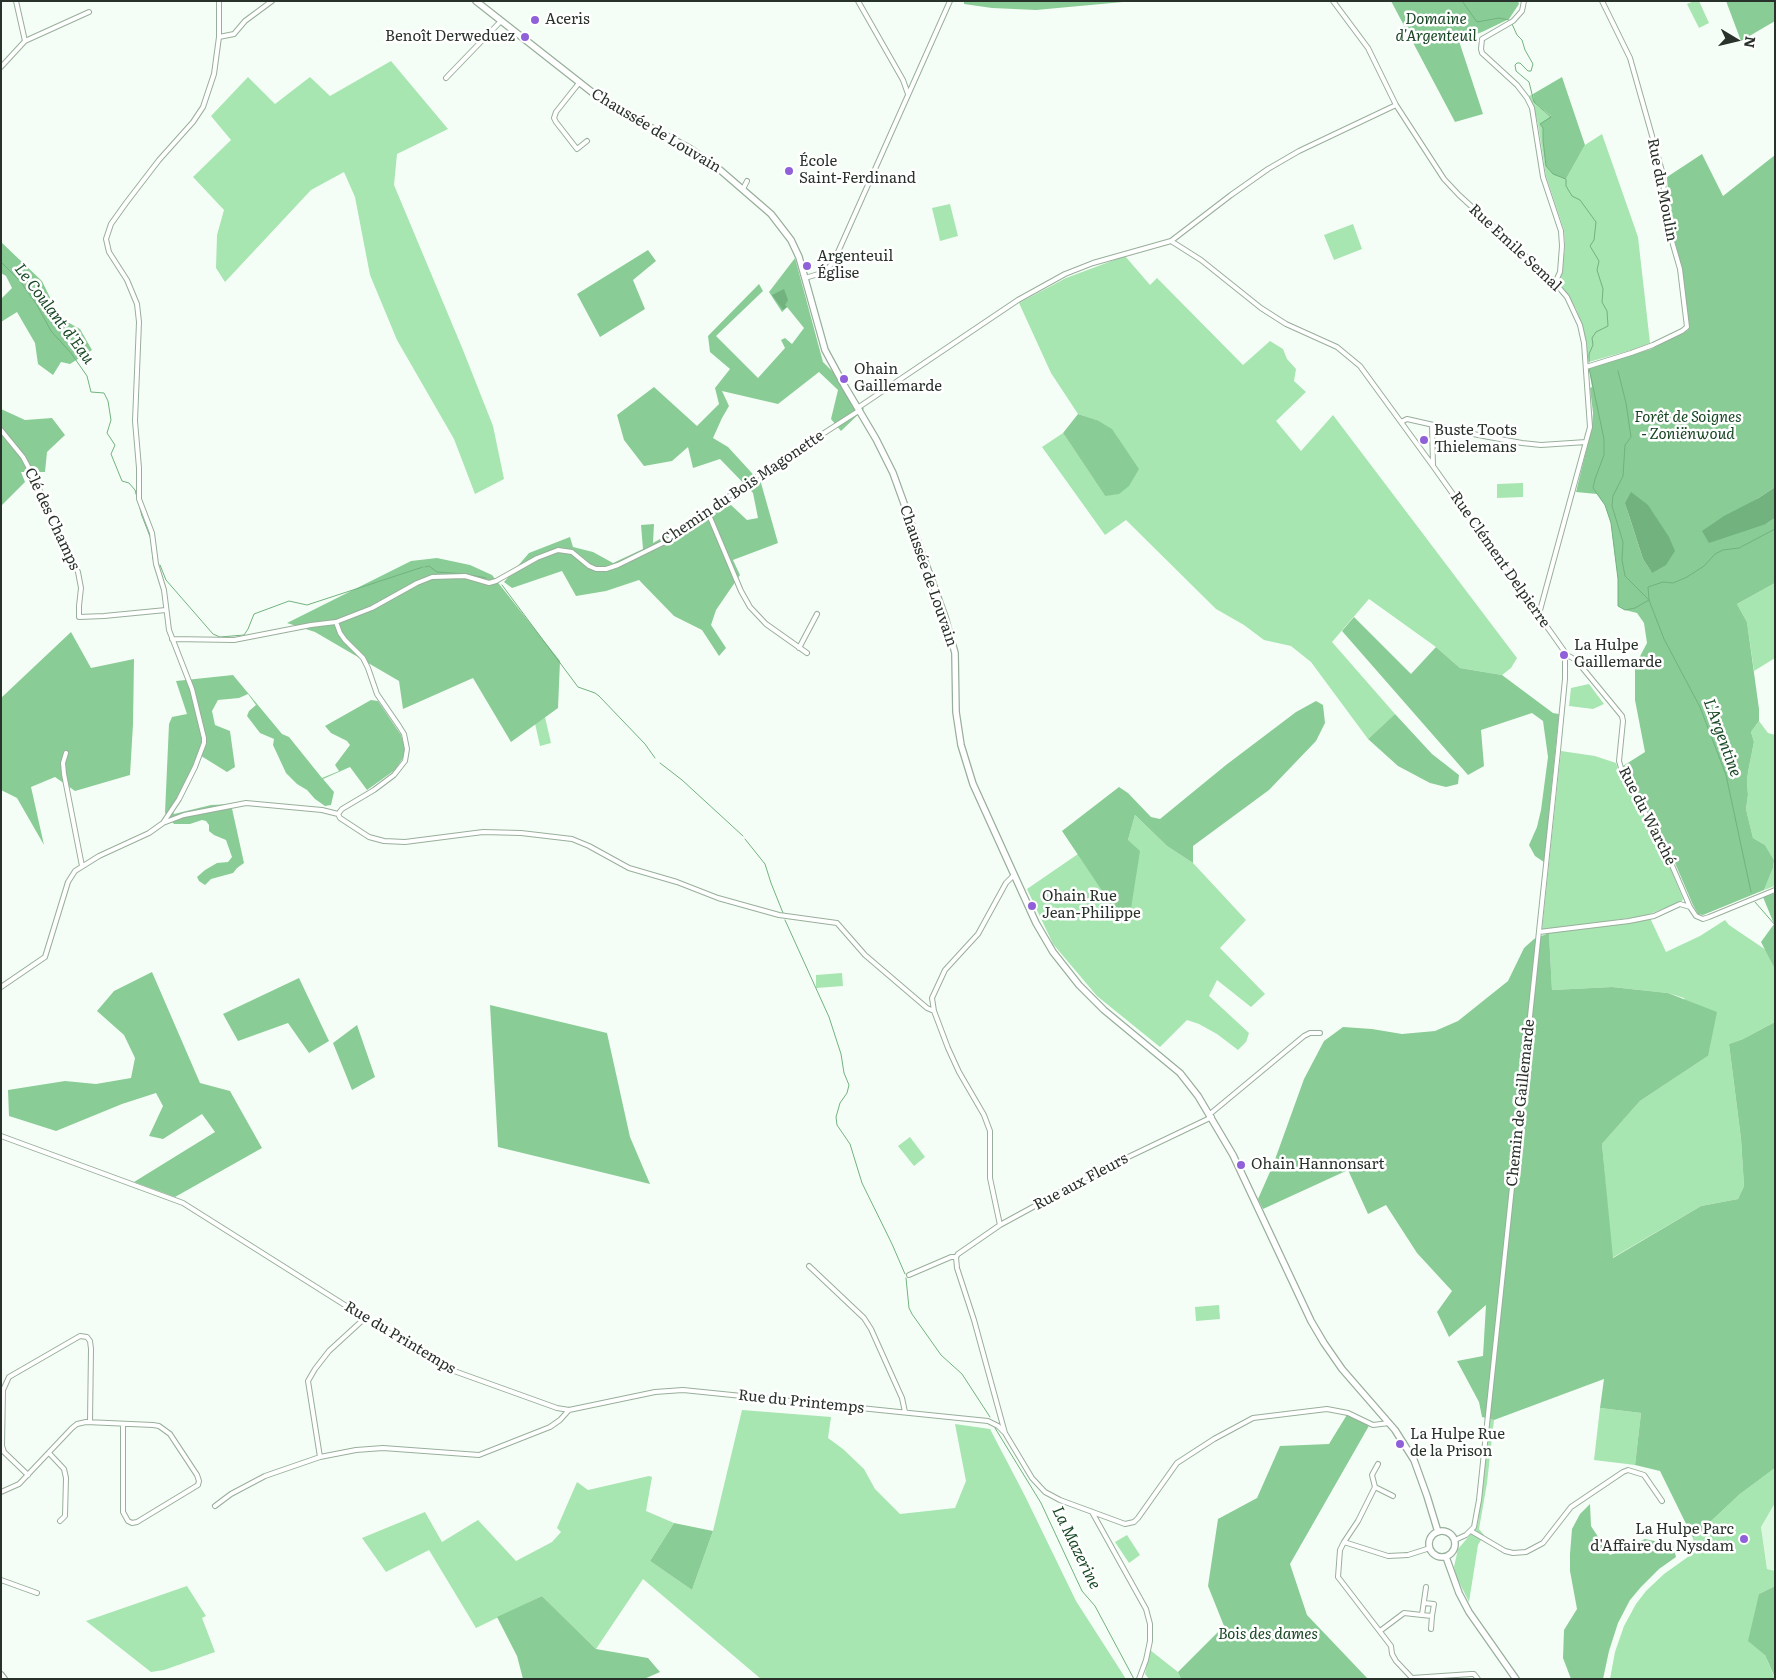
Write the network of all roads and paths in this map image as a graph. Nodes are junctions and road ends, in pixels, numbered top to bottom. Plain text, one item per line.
1 (16, 1) edge
2 (219, 1) edge
3 (272, 1) edge
4 (476, 1) edge
5 (858, 1) edge
6 (950, 1) edge
7 (1333, 1) edge
8 (1524, 1) edge
9 (1602, 1) edge
10 (89, 12) dead end
11 (500, 22) junction
12 (219, 37) junction
13 (25, 41) junction
14 (1, 67) edge
15 (446, 78) dead end
16 (579, 83) junction
17 (908, 97) junction
18 (1396, 105) junction
19 (587, 141) dead end
20 (748, 181) dead end
21 (743, 189) junction
22 (1171, 241) junction
23 (805, 278) junction
24 (1555, 283) junction
25 (1586, 366) junction
26 (859, 409) junction
27 (1401, 422) junction
28 (1432, 425) junction
29 (1, 430) edge
30 (1586, 442) junction
31 (1433, 466) junction
32 (709, 514) junction
33 (166, 610) junction
34 (817, 614) dead end
35 (1539, 614) junction
36 (336, 622) junction
37 (172, 638) junction
38 (799, 648) junction
39 (807, 653) dead end
40 (1567, 655) junction
41 (66, 753) dead end
42 (338, 814) junction
43 (163, 823) junction
44 (82, 866) junction
45 (1014, 875) junction
46 (1775, 890) edge
47 (1690, 907) junction
48 (1539, 932) junction
49 (1, 987) edge
50 (934, 1011) junction
51 (1320, 1033) dead end
52 (1211, 1116) junction
53 (1, 1136) edge
54 (1000, 1225) junction
55 (956, 1257) junction
56 (809, 1266) dead end
57 (909, 1275) dead end
58 (365, 1318) junction
59 (569, 1410) junction
60 (905, 1412) junction
61 (90, 1422) junction
62 (1389, 1423) junction
63 (124, 1424) junction
64 (1005, 1433) junction
65 (49, 1453) junction
66 (320, 1457) junction
67 (1378, 1464) dead end
68 (28, 1475) junction
69 (1374, 1487) junction
70 (1, 1492) edge
71 (1393, 1496) dead end
72 (1662, 1501) dead end
73 (215, 1506) dead end
74 (1092, 1512) junction
75 (60, 1521) dead end
76 (1471, 1531) junction
77 (1438, 1532) junction
78 (1455, 1540) junction
79 (1344, 1542) junction
80 (1430, 1548) junction
81 (1446, 1557) junction
82 (1, 1580) edge
83 (1426, 1587) dead end
84 (37, 1593) dead end
85 (1424, 1603) junction
86 (1422, 1615) junction
87 (1432, 1616) junction
88 (1431, 1629) dead end
89 (1380, 1631) junction
90 (1, 1674) edge
91 (4, 1679) edge
92 (1138, 1679) edge
93 (1478, 1679) edge
94 (1516, 1679) edge

1 - 13 street
2 - 12 street
3 - 12 street
4 - 11 main road, Chaussée de Louvain
5 - 17 street
6 - 17 street
7 - 18 street, Rue Emile Semal
8 - 24 street
9 - 25 street, Rue du Moulin
10 - 13 street
11 - 15 street
11 - 16 main road, Chaussée de Louvain
12 - 33 street
13 - 14 street
16 - 19 street
16 - 21 main road, Chaussée de Louvain
17 - 23 street
18 - 22 street
18 - 24 street, Rue Emile Semal
20 - 21 street
21 - 23 main road, Chaussée de Louvain
22 - 26 street, Chemin du Bois Magonette
22 - 27 street, Rue Clément Delpierre
23 - 26 main road, Chaussée de Louvain
24 - 25 street, Rue Emile Semal
25 - 30 street, Rue Emile Semal
26 - 32 street, Chemin du Bois Magonette
26 - 45 main road, Chaussée de Louvain
27 - 28 street
27 - 31 street, Rue Clément Delpierre
28 - 30 street
28 - 31 street
29 - 33 street, Clé des Champs
30 - 35 street, Rue Emile Semal
31 - 35 street, Rue Clément Delpierre
32 - 36 street, Chemin du Bois Magonette
32 - 38 street
33 - 37 street
34 - 38 street
35 - 40 street, Rue Clément Delpierre
36 - 37 street, Chemin du Bois Magonette
36 - 42 street
37 - 43 street
38 - 39 street
40 - 47 street, Rue du Warché
40 - 48 street, Chemin de Gaillemarde
41 - 44 street
42 - 43 street
42 - 50 street
43 - 44 street
44 - 49 street
45 - 50 street
45 - 52 main road, Chaussée de Louvain
46 - 47 street, Rue du Warché
47 - 48 street
48 - 76 street, Chemin de Gaillemarde
50 - 54 street
51 - 52 street, Rue aux Fleurs
52 - 54 street, Rue aux Fleurs
52 - 62 main road, Chaussée de Louvain
53 - 58 street, Rue du Printemps
54 - 55 street, Rue aux Fleurs
55 - 57 street, Rue aux Fleurs
55 - 64 street
56 - 60 street
58 - 59 street, Rue du Printemps
58 - 66 street
59 - 60 street, Rue du Printemps
59 - 66 street
60 - 64 street, Rue du Printemps
61 - 63 street
61 - 65 street
61 - 68 street
62 - 74 street
62 - 77 main road, Chaussée de Louvain
63 - 63 street
64 - 74 street
65 - 68 street
65 - 75 street
66 - 73 street
67 - 69 street
68 - 70 street
69 - 71 street
69 - 79 street
72 - 76 street
74 - 92 street
76 - 78 street
77 - 78 main road
77 - 80 main road
78 - 81 main road
79 - 80 street
79 - 89 street
80 - 81 main road
81 - 94 main road
82 - 84 street
83 - 85 street
85 - 86 street
85 - 87 street
86 - 87 street
86 - 89 street
87 - 88 street
89 - 93 street
90 - 91 main road

